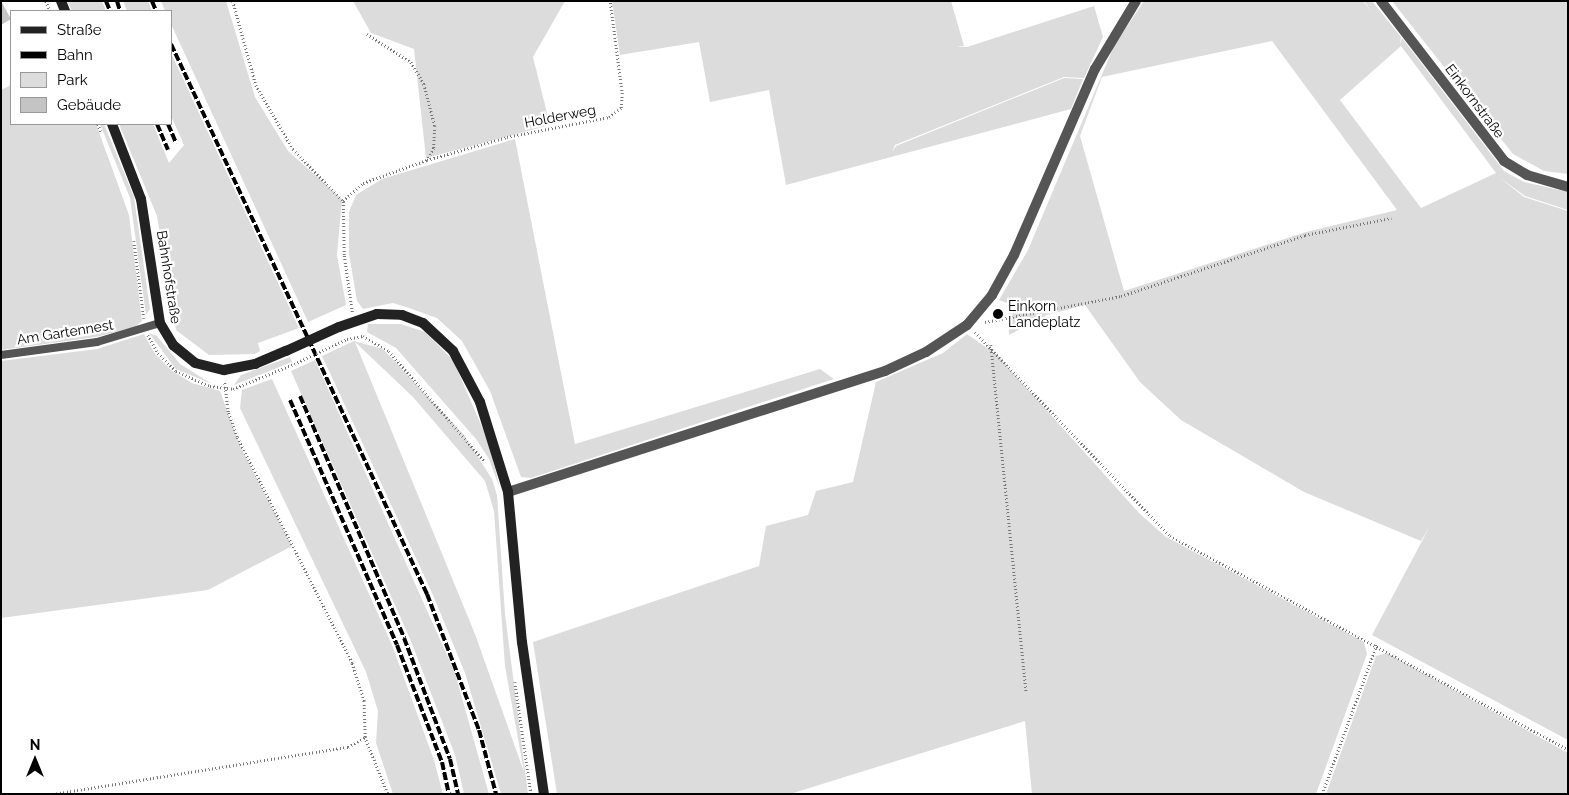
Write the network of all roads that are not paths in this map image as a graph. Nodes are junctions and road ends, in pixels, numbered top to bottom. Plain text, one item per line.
1 (1136, 1) edge
2 (1381, 1) edge
3 (112, 125) edge
4 (1568, 187) edge
5 (160, 323) junction
6 (1, 355) edge
7 (508, 492) junction
8 (544, 794) edge

1 - 7 street
2 - 4 street, Einkornstraße
3 - 5 main road, Bahnhofstraße
5 - 6 lane, Am Gartennest
5 - 7 main road, Bahnhofstraße, bridge
7 - 8 main road, Bahnhofstraße

